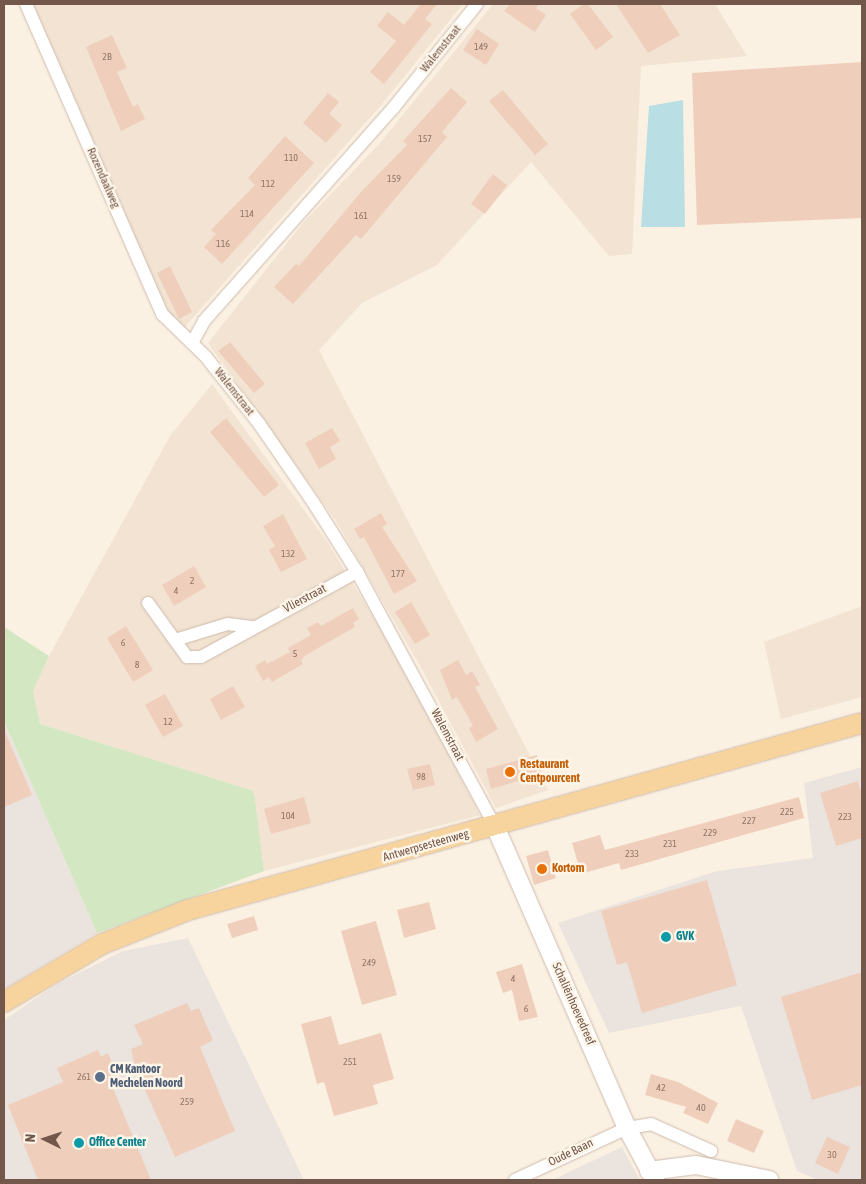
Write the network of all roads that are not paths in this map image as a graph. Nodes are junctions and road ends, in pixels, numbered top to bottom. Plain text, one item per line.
1 (26, 4) edge
2 (477, 4) edge
3 (192, 343) junction
4 (357, 572) junction
5 (148, 603) dead end
6 (254, 627) junction
7 (176, 640) junction
8 (862, 723) edge
9 (495, 826) junction
10 (4, 1002) edge
11 (627, 1128) junction
12 (711, 1151) dead end
13 (652, 1176) edge
14 (515, 1180) edge
15 (769, 1180) edge

1 - 3 street, Rozendaalweg
2 - 3 street, Walemstraat
3 - 4 street, Walemstraat
4 - 6 street, Vlierstraat
4 - 9 street, Walemstraat
5 - 7 street, Vlierstraat
6 - 7 street
6 - 7 street, Vlierstraat
8 - 9 main road, Antwerpsesteenweg
9 - 10 main road, Antwerpsesteenweg
9 - 11 street, Schaliënhoevedreef
11 - 12 street, Oude Baan
11 - 13 street, Schaliënhoevedreef
11 - 14 street, Oude Baan
13 - 15 street

